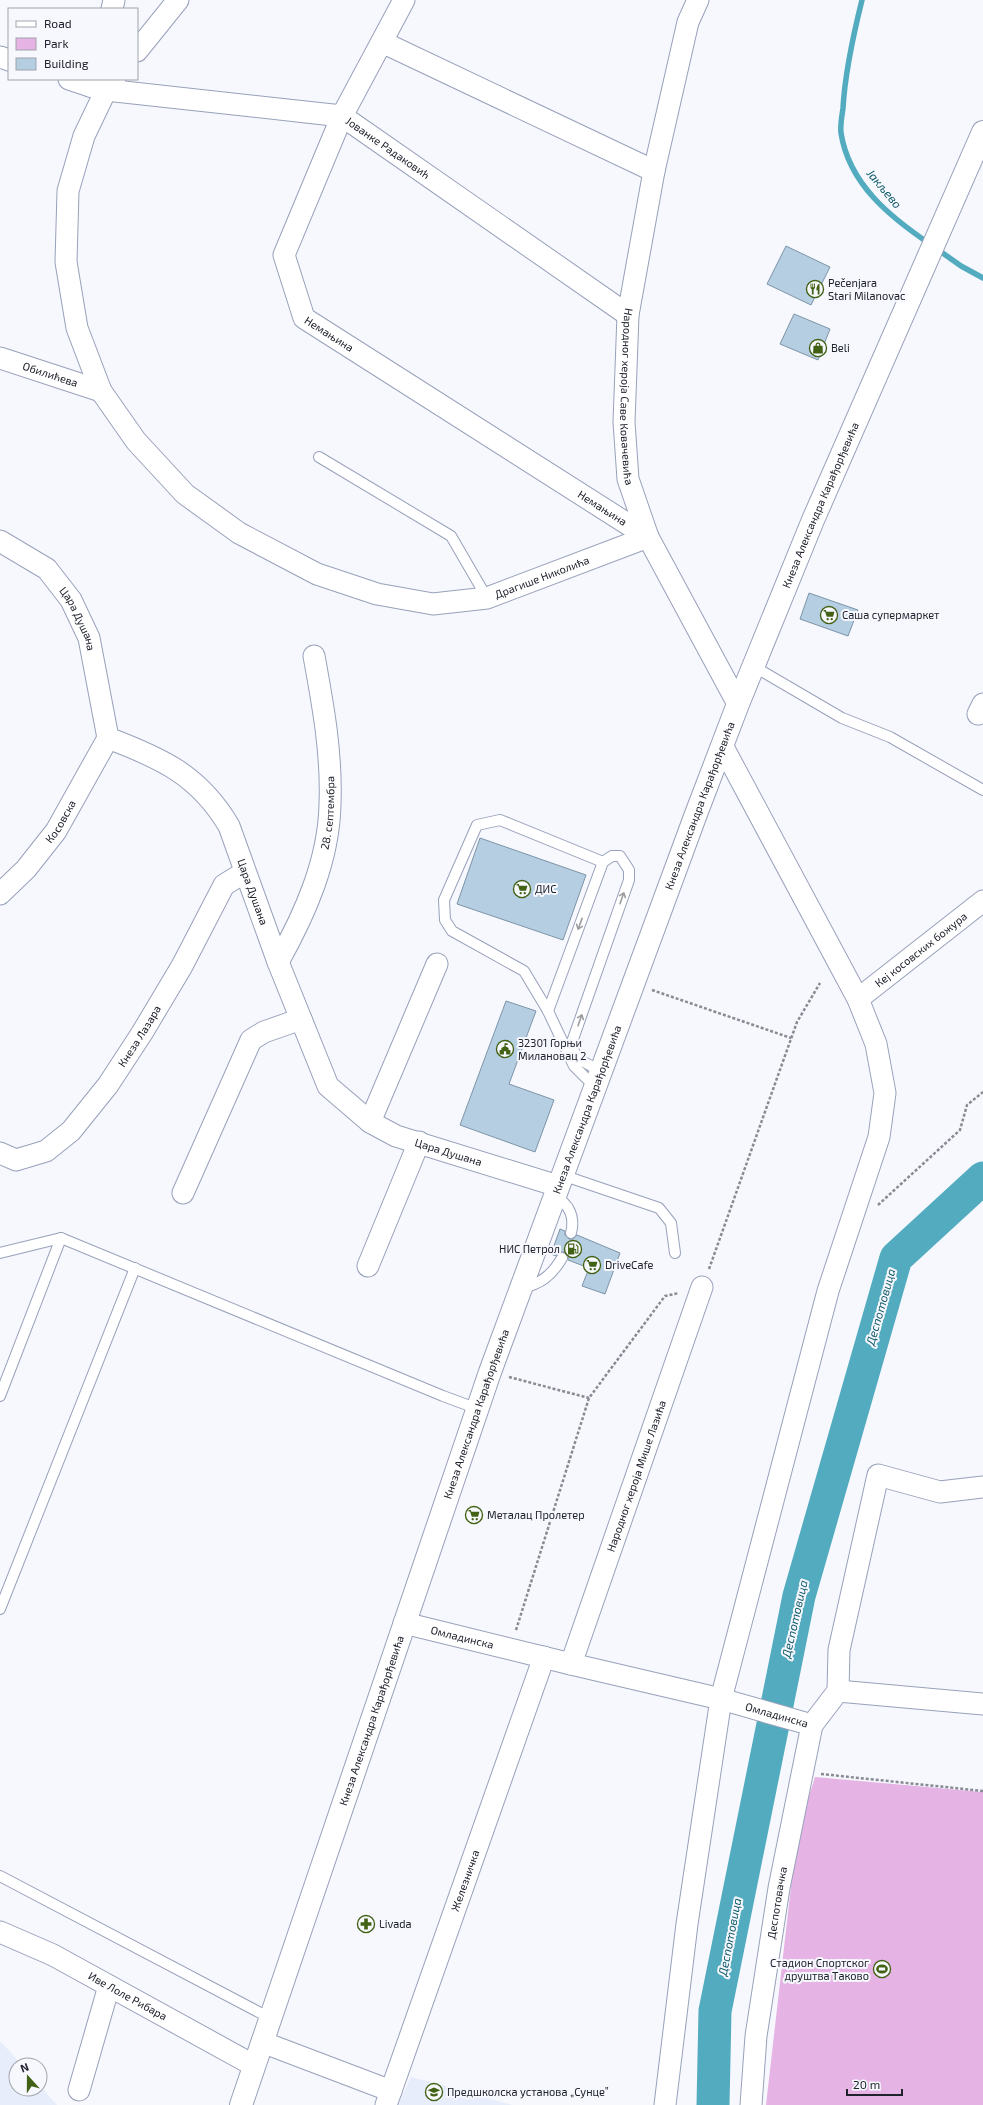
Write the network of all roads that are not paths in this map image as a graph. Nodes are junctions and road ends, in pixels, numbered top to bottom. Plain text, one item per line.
1 (178, 0) edge
2 (404, 0) edge
3 (698, 0) edge
4 (382, 42) junction
5 (138, 50) edge
6 (75, 80) edge
7 (101, 84) edge
8 (342, 116) junction
9 (983, 132) edge
10 (977, 163) edge
11 (654, 171) junction
12 (628, 315) junction
13 (0, 358) edge
14 (101, 391) junction
15 (319, 457) dead end
16 (648, 537) junction
17 (0, 541) edge
18 (487, 598) junction
19 (314, 656) dead end
20 (753, 666) junction
21 (738, 704) junction
22 (108, 738) junction
23 (723, 747) junction
24 (983, 790) edge
25 (603, 862) junction
26 (245, 872) junction
27 (0, 894) edge
28 (983, 901) edge
29 (278, 962) junction
30 (437, 964) dead end
31 (858, 999) junction
32 (548, 1011) junction
33 (301, 1019) junction
34 (598, 1079) junction
35 (370, 1122) junction
36 (419, 1142) junction
37 (0, 1153) edge
38 (558, 1186) junction
39 (182, 1193) dead end
40 (571, 1233) dead end
41 (61, 1238) junction
42 (675, 1253) dead end
43 (0, 1254) edge
44 (562, 1258) dead end
45 (368, 1266) dead end
46 (135, 1268) junction
47 (702, 1287) road end
48 (521, 1288) junction
49 (0, 1396) edge
50 (478, 1409) junction
51 (983, 1487) edge
52 (0, 1609) edge
53 (404, 1623) junction
54 (544, 1657) junction
55 (571, 1664) junction
56 (838, 1690) junction
57 (721, 1699) junction
58 (983, 1704) edge
59 (805, 1723) junction
60 (0, 1876) edge
61 (0, 1932) edge
62 (109, 1986) junction
63 (270, 2018) junction
64 (262, 2042) junction
65 (253, 2066) junction
66 (78, 2090) dead end
67 (389, 2098) edge
68 (241, 2105) edge
69 (665, 2105) edge
70 (751, 2105) edge

1 - 5 street
2 - 4 street, Немањина
3 - 11 street, Народног хероја Саве Ковачевића
4 - 8 street, Немањина
4 - 11 street
6 - 7 street, Јованке Радаковић
7 - 8 street, Јованке Радаковић
7 - 14 street, Драгише Николића
8 - 12 street, Јованке Радаковић
8 - 16 street, Немањина
9 - 10 street, Кнеза Александра Карађорђевића
10 - 20 street, Кнеза Александра Карађорђевића
11 - 12 street, Народног хероја Саве Ковачевића
12 - 16 street, Народног хероја Саве Ковачевића
13 - 14 street, Обилићева
14 - 18 street, Драгише Николића
15 - 18 lane
16 - 18 street, Драгише Николића
16 - 21 street, Народног хероја Саве Ковачевића
17 - 22 street, Цара Душана
19 - 29 street, 28. септембра
20 - 21 street, Кнеза Александра Карађорђевића
20 - 24 lane
21 - 23 street, Кнеза Александра Карађорђевића
22 - 26 street, Цара Душана
22 - 27 street, Косовска
23 - 31 street
23 - 34 street, Кнеза Александра Карађорђевића
25 -> 32 lane
25 - 32 lane
34 -> 25 lane
26 - 29 street, Цара Душана
26 - 37 street, Кнеза Лазара
28 - 31 street, Кеј косовских божура
29 - 33 street, Цара Душана
30 - 35 street
31 - 57 street
32 - 34 lane
33 - 35 street, Цара Душана
33 - 39 street
34 - 38 street, Кнеза Александра Карађорђевића
35 - 36 street, Цара Душана
36 - 38 street, Цара Душана
36 - 45 street
38 - 40 lane
38 - 42 lane
38 - 48 street, Кнеза Александра Карађорђевића
41 - 43 lane
41 - 46 lane
41 - 49 lane
44 - 48 lane
46 - 50 lane
46 - 52 lane
47 - 55 street, Народног хероја Мише Лазића
48 - 50 street, Кнеза Александра Карађорђевића
50 - 53 street, Кнеза Александра Карађорђевића
51 - 56 street
53 - 54 street, Омладинска
53 - 63 street, Кнеза Александра Карађорђевића
54 - 55 street, Омладинска
54 - 67 street, Железничка
55 - 57 street, Омладинска
56 - 58 street
56 - 59 street, Омладинска
57 - 59 street, Омладинска
57 - 69 street
59 - 70 street, Деспотовачка
60 - 63 lane
61 - 62 street, Иве Лоле Рибара
62 - 65 street, Иве Лоле Рибара
62 - 66 street
63 - 64 street, Кнеза Александра Карађорђевића
64 - 65 street, Кнеза Александра Карађорђевића
64 - 67 street
65 - 68 street, Кнеза Александра Карађорђевића

